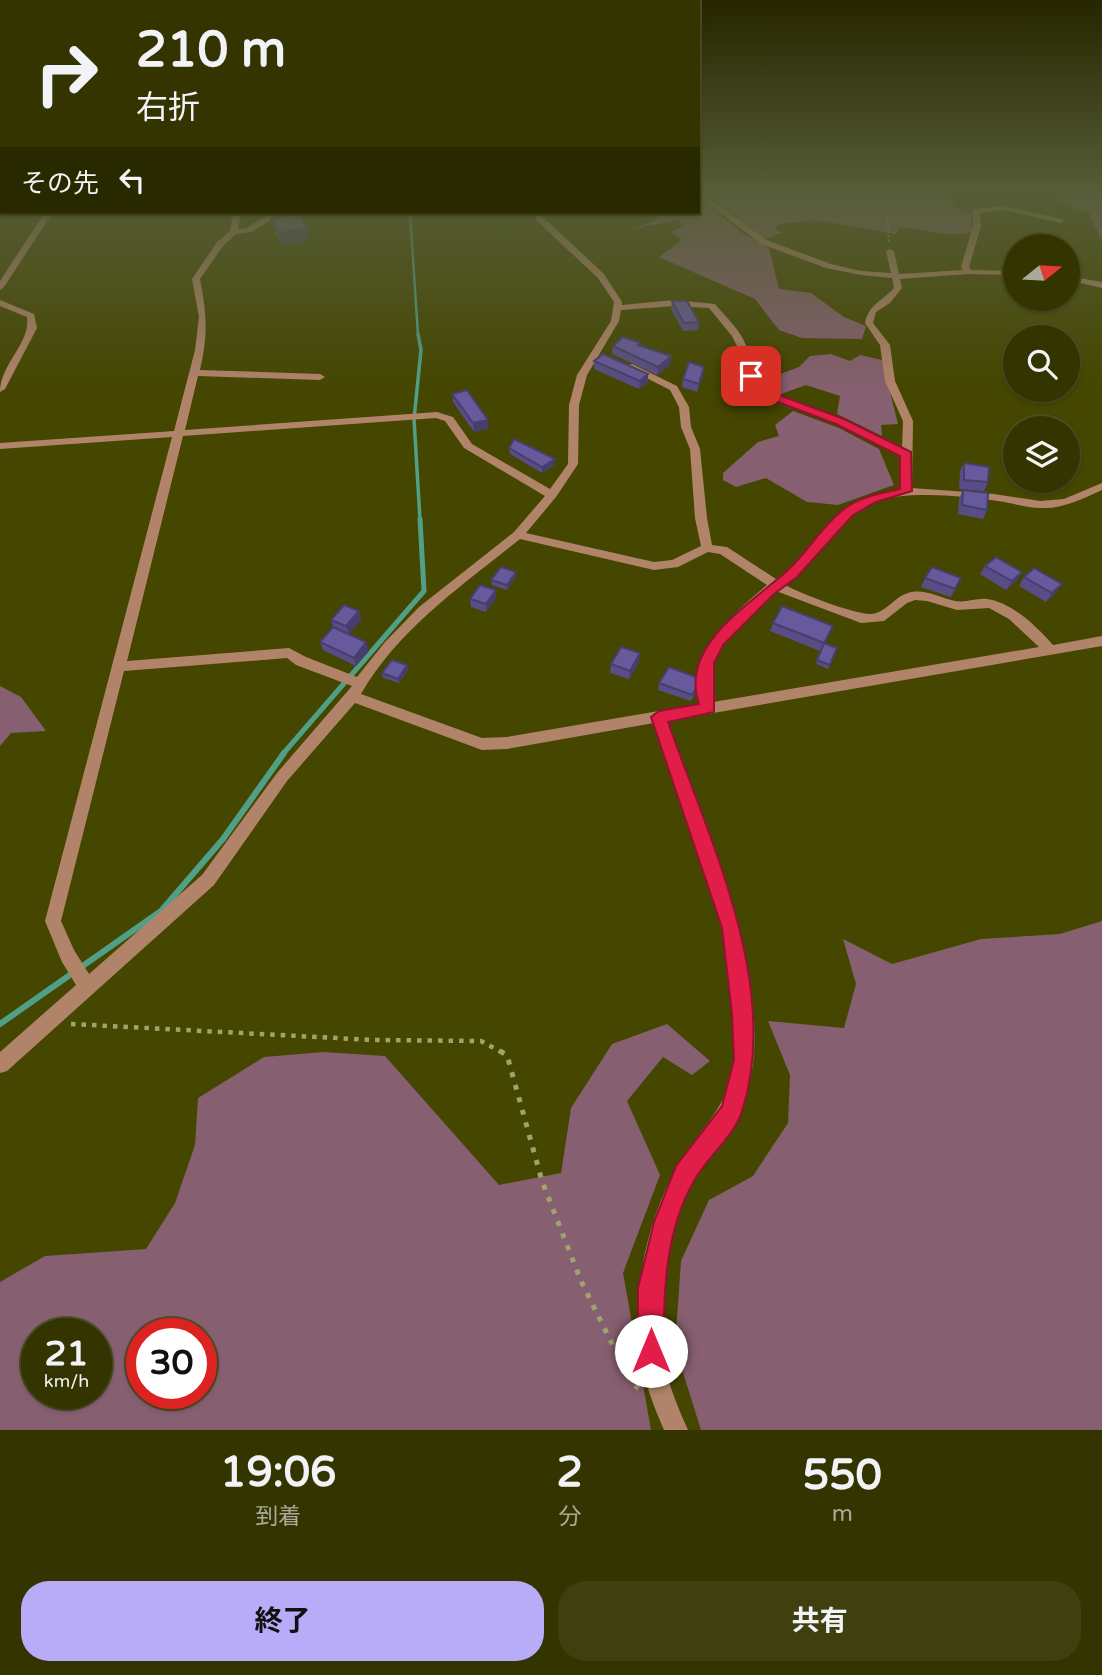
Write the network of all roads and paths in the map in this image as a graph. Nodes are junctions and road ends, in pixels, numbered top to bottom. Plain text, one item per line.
1 (20, 256) edge
2 (212, 256) edge
3 (578, 256) edge
4 (798, 256) edge
5 (891, 256) edge
6 (968, 256) edge
7 (968, 272) junction
8 (1003, 273) edge
9 (897, 276) junction
10 (1080, 280) edge
11 (1102, 285) edge
12 (0, 287) edge
13 (0, 303) edge
14 (618, 308) junction
15 (622, 363) edge
16 (194, 373) junction
17 (320, 377) dead end
18 (0, 389) edge
19 (176, 434) junction
20 (0, 446) edge
21 (906, 455) junction
22 (1102, 486) edge
23 (906, 491) junction
24 (552, 495) junction
25 (518, 535) junction
26 (707, 548) junction
27 (778, 584) junction
28 (1102, 641) edge
29 (1050, 650) junction
30 (117, 667) junction
31 (356, 690) junction
32 (708, 708) junction
33 (659, 717) junction
34 (84, 981) junction
35 (57, 1014) junction
36 (0, 1064) edge
37 (640, 1390) dead end
38 (676, 1430) edge

1 - 12 street
2 - 16 street
3 - 14 street
4 - 9 street
5 - 9 street
6 - 7 street
7 - 8 street
7 - 9 street
9 - 21 street
10 - 11 street
13 - 18 street
14 - 21 street
14 - 24 street
15 - 26 street
16 - 17 street
16 - 19 street
19 - 20 street
19 - 24 street
19 - 30 street
21 - 23 street
22 - 23 street
23 - 27 street
24 - 25 street
25 - 26 street
25 - 31 street
26 - 27 street
27 - 29 street
27 - 32 street
28 - 29 street
29 - 32 street
30 - 31 street
30 - 34 street
31 - 33 street
31 - 34 street
32 - 33 street
33 - 38 street
34 - 35 street
35 - 36 street
35 - 37 path

